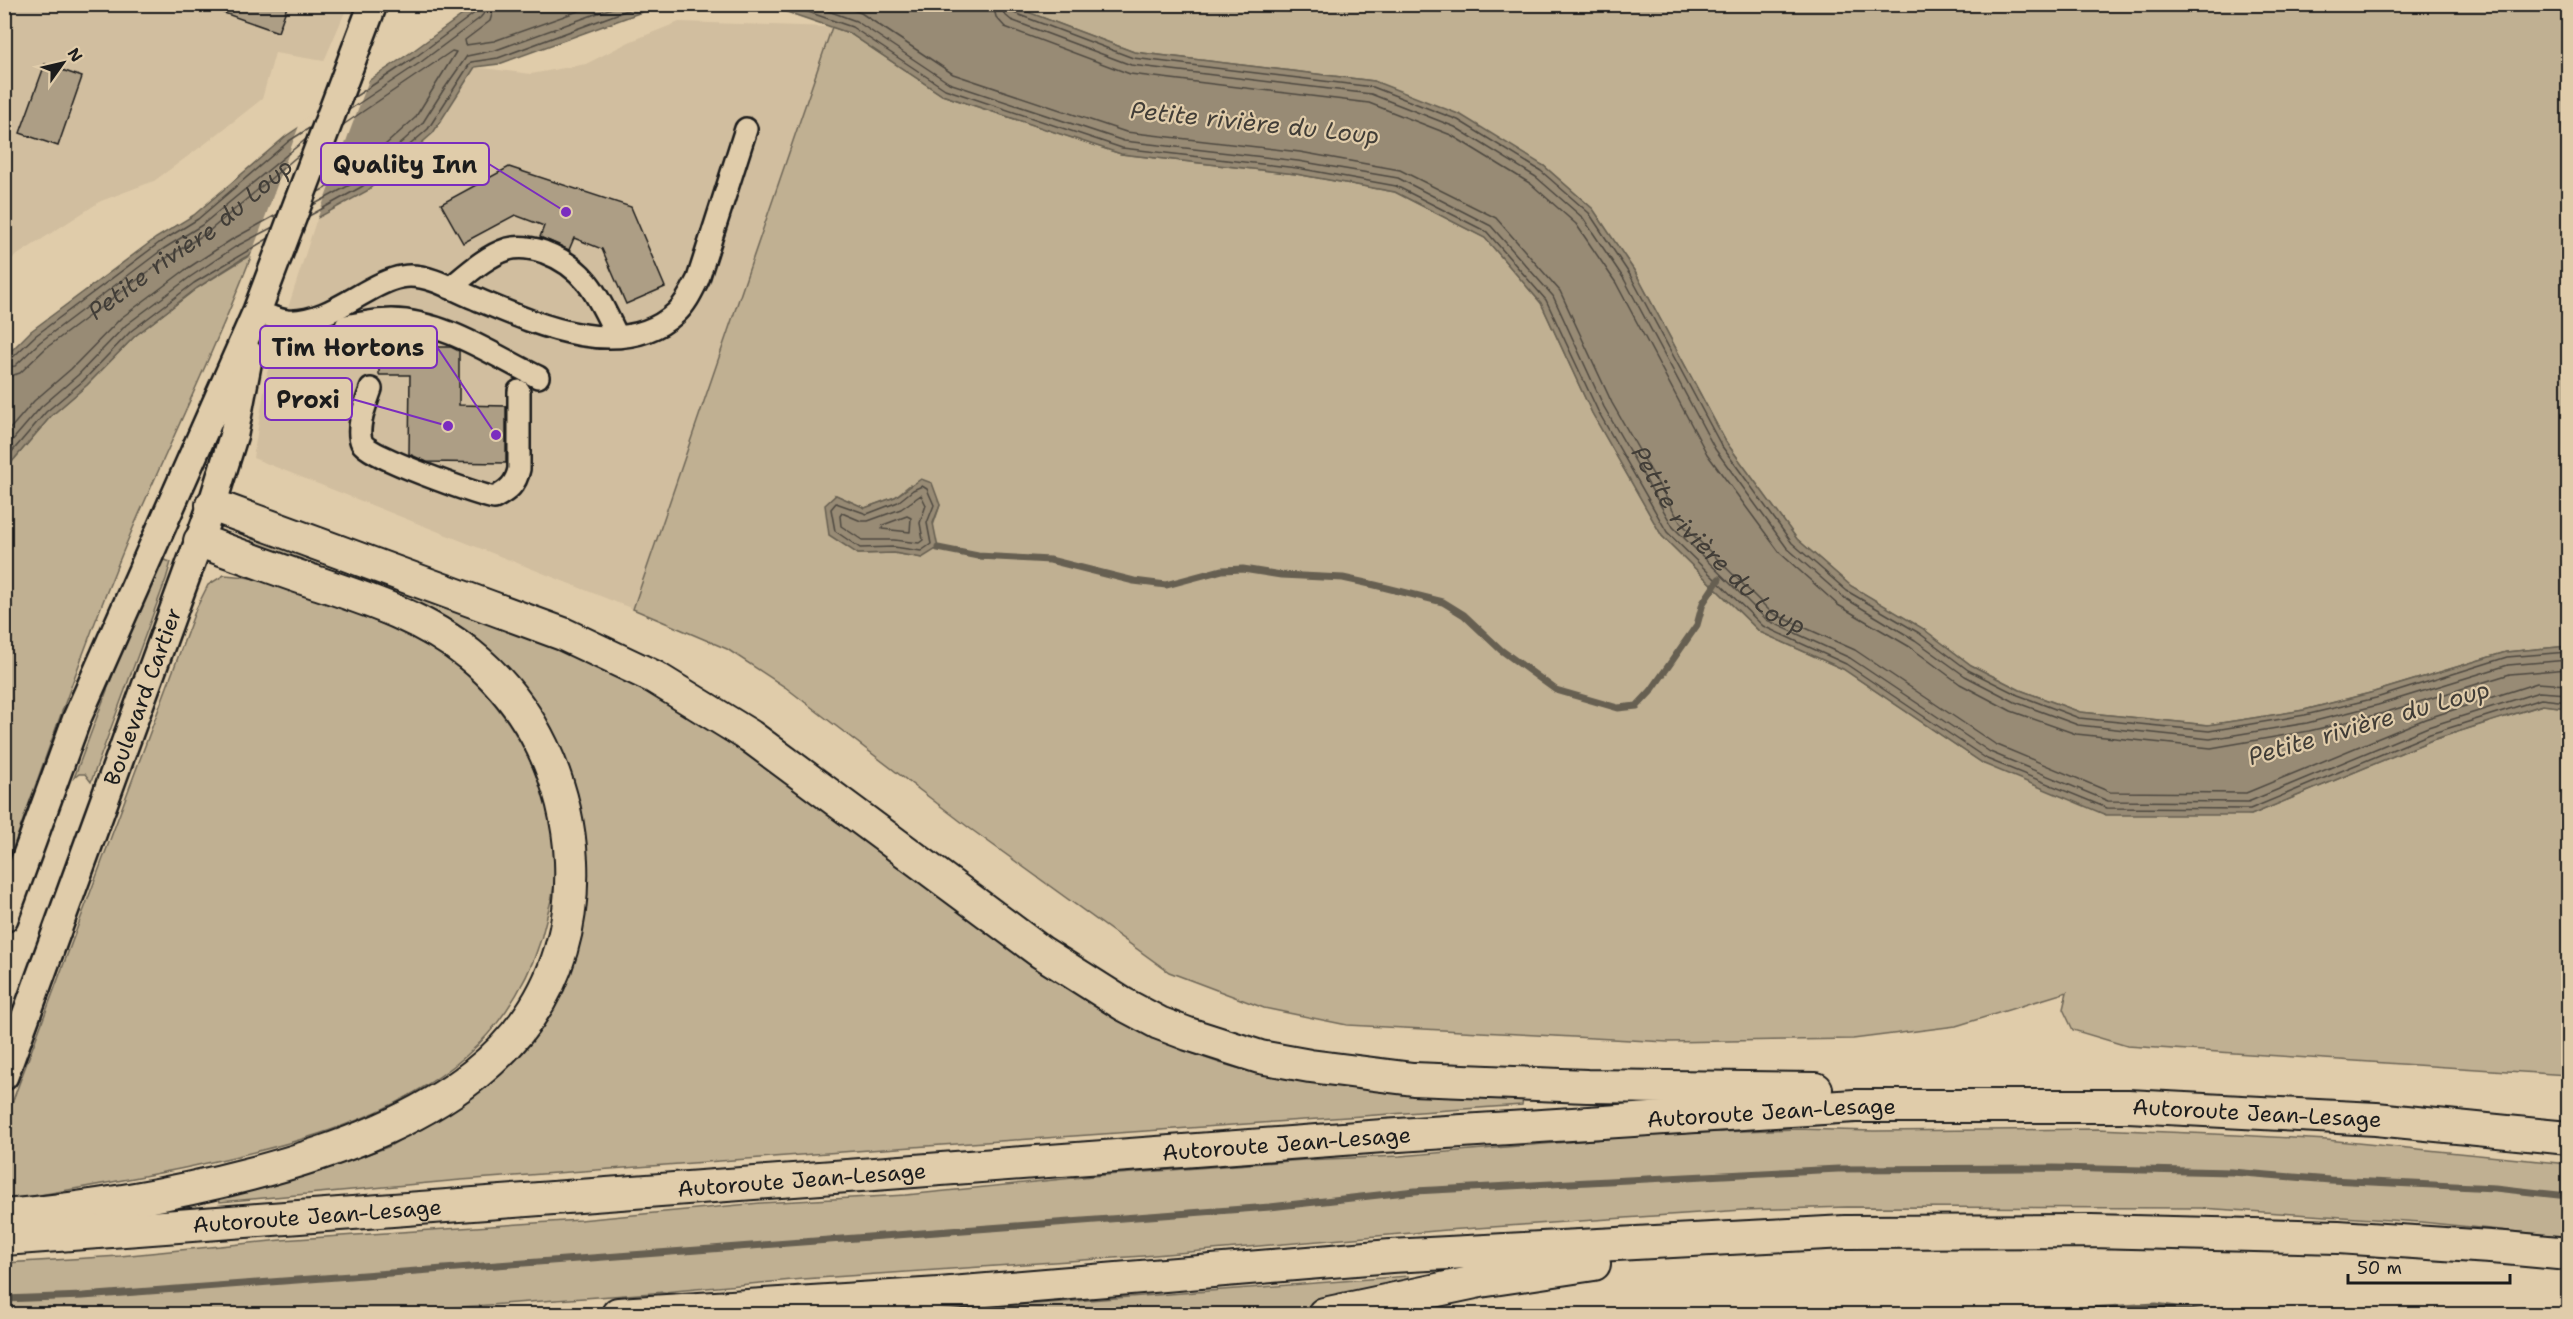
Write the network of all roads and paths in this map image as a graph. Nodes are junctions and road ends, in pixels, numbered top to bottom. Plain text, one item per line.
1 (373, 4) edge
2 (746, 129) dead end
3 (450, 288) junction
4 (257, 311) junction
5 (346, 326) dead end
6 (617, 336) junction
7 (538, 377) dead end
8 (371, 389) dead end
9 (519, 391) dead end
10 (176, 492) junction
11 (212, 505) junction
12 (161, 526) junction
13 (200, 541) junction
14 (4, 918) edge
15 (4, 1076) edge
16 (2128, 1106) junction
17 (2568, 1138) edge
18 (4, 1216) edge
19 (1845, 1232) junction
20 (4, 1239) edge
21 (2568, 1254) edge
22 (618, 1314) edge
23 (1324, 1314) edge

1 - 4 main road, Boulevard Cartier
2 - 6 lane
3 - 4 lane
3 - 6 lane
3 - 6 lane
4 - 10 main road, Boulevard Cartier
4 - 11 main road, Boulevard Cartier
5 - 7 lane
8 - 9 lane
10 - 11 main road
10 - 12 main road, Boulevard Cartier
11 - 13 main road, Boulevard Cartier
11 - 16 highway
12 - 13 main road
12 - 14 main road, Boulevard Cartier
13 - 15 main road, Boulevard Cartier
13 - 18 highway
16 - 17 highway, Autoroute Jean-Lesage
16 - 20 highway, Autoroute Jean-Lesage
19 - 21 highway
19 - 22 highway
19 - 23 highway

